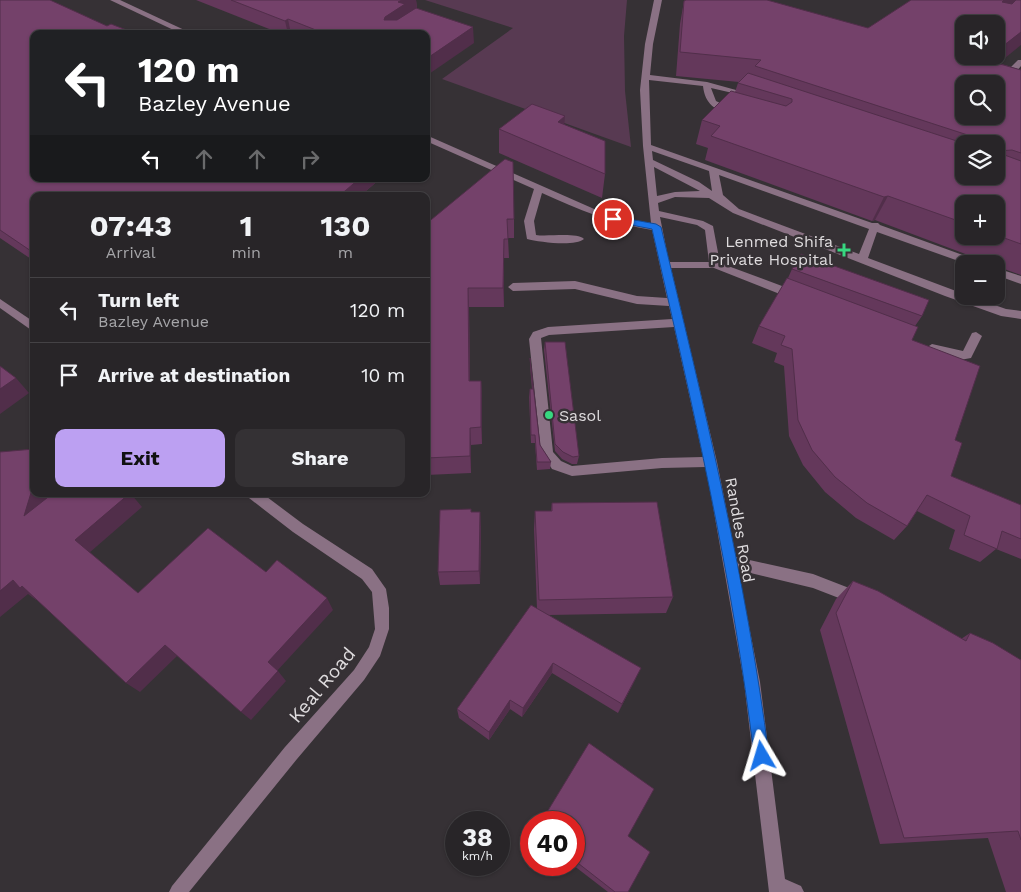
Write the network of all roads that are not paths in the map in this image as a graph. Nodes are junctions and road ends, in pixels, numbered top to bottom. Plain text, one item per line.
1 (114, 0) edge
2 (658, 0) edge
3 (180, 30) edge
4 (1021, 62) edge
5 (989, 74) edge
6 (646, 77) junction
7 (707, 84) junction
8 (759, 98) edge
9 (742, 115) edge
10 (430, 140) edge
11 (647, 146) junction
12 (649, 161) junction
13 (714, 171) junction
14 (539, 188) junction
15 (716, 198) junction
16 (654, 207) junction
17 (875, 225) junction
18 (656, 227) junction
19 (579, 239) dead end
20 (955, 255) edge
21 (862, 259) junction
22 (665, 265) junction
23 (715, 265) junction
24 (1005, 274) edge
25 (1021, 280) edge
26 (513, 287) dead end
27 (806, 300) edge
28 (0, 302) edge
29 (672, 302) junction
30 (1021, 315) edge
31 (677, 323) junction
32 (30, 325) edge
33 (976, 336) dead end
34 (921, 344) edge
35 (711, 462) junction
36 (258, 497) edge
37 (730, 562) junction
38 (872, 604) edge
39 (778, 888) edge
40 (178, 892) edge
41 (795, 892) edge

1 - 3 street
2 - 6 street, Randles Road
4 - 5 street
6 - 7 street
6 - 11 street, Randles Road
7 - 8 street
7 - 9 street
10 - 14 street
11 - 12 street, Randles Road
11 - 13 street
12 - 15 street
12 - 16 street, Randles Road
13 - 15 street
13 - 17 street
14 - 18 street
14 - 19 street
15 - 16 street
15 - 21 street
16 - 18 street, Randles Road
16 - 23 street
17 - 20 street
17 - 21 street
18 - 22 street, Randles Road
21 - 30 street
22 - 23 street
22 - 29 street, Randles Road
23 - 27 street
24 - 25 street
26 - 29 street
28 - 32 street
29 - 31 street, Randles Road
31 - 35 street, Randles Road
31 - 35 street
33 - 34 street
35 - 37 street, Randles Road
36 - 40 street, Keal Road
37 - 38 street
37 - 39 street, Randles Road
39 - 41 street

